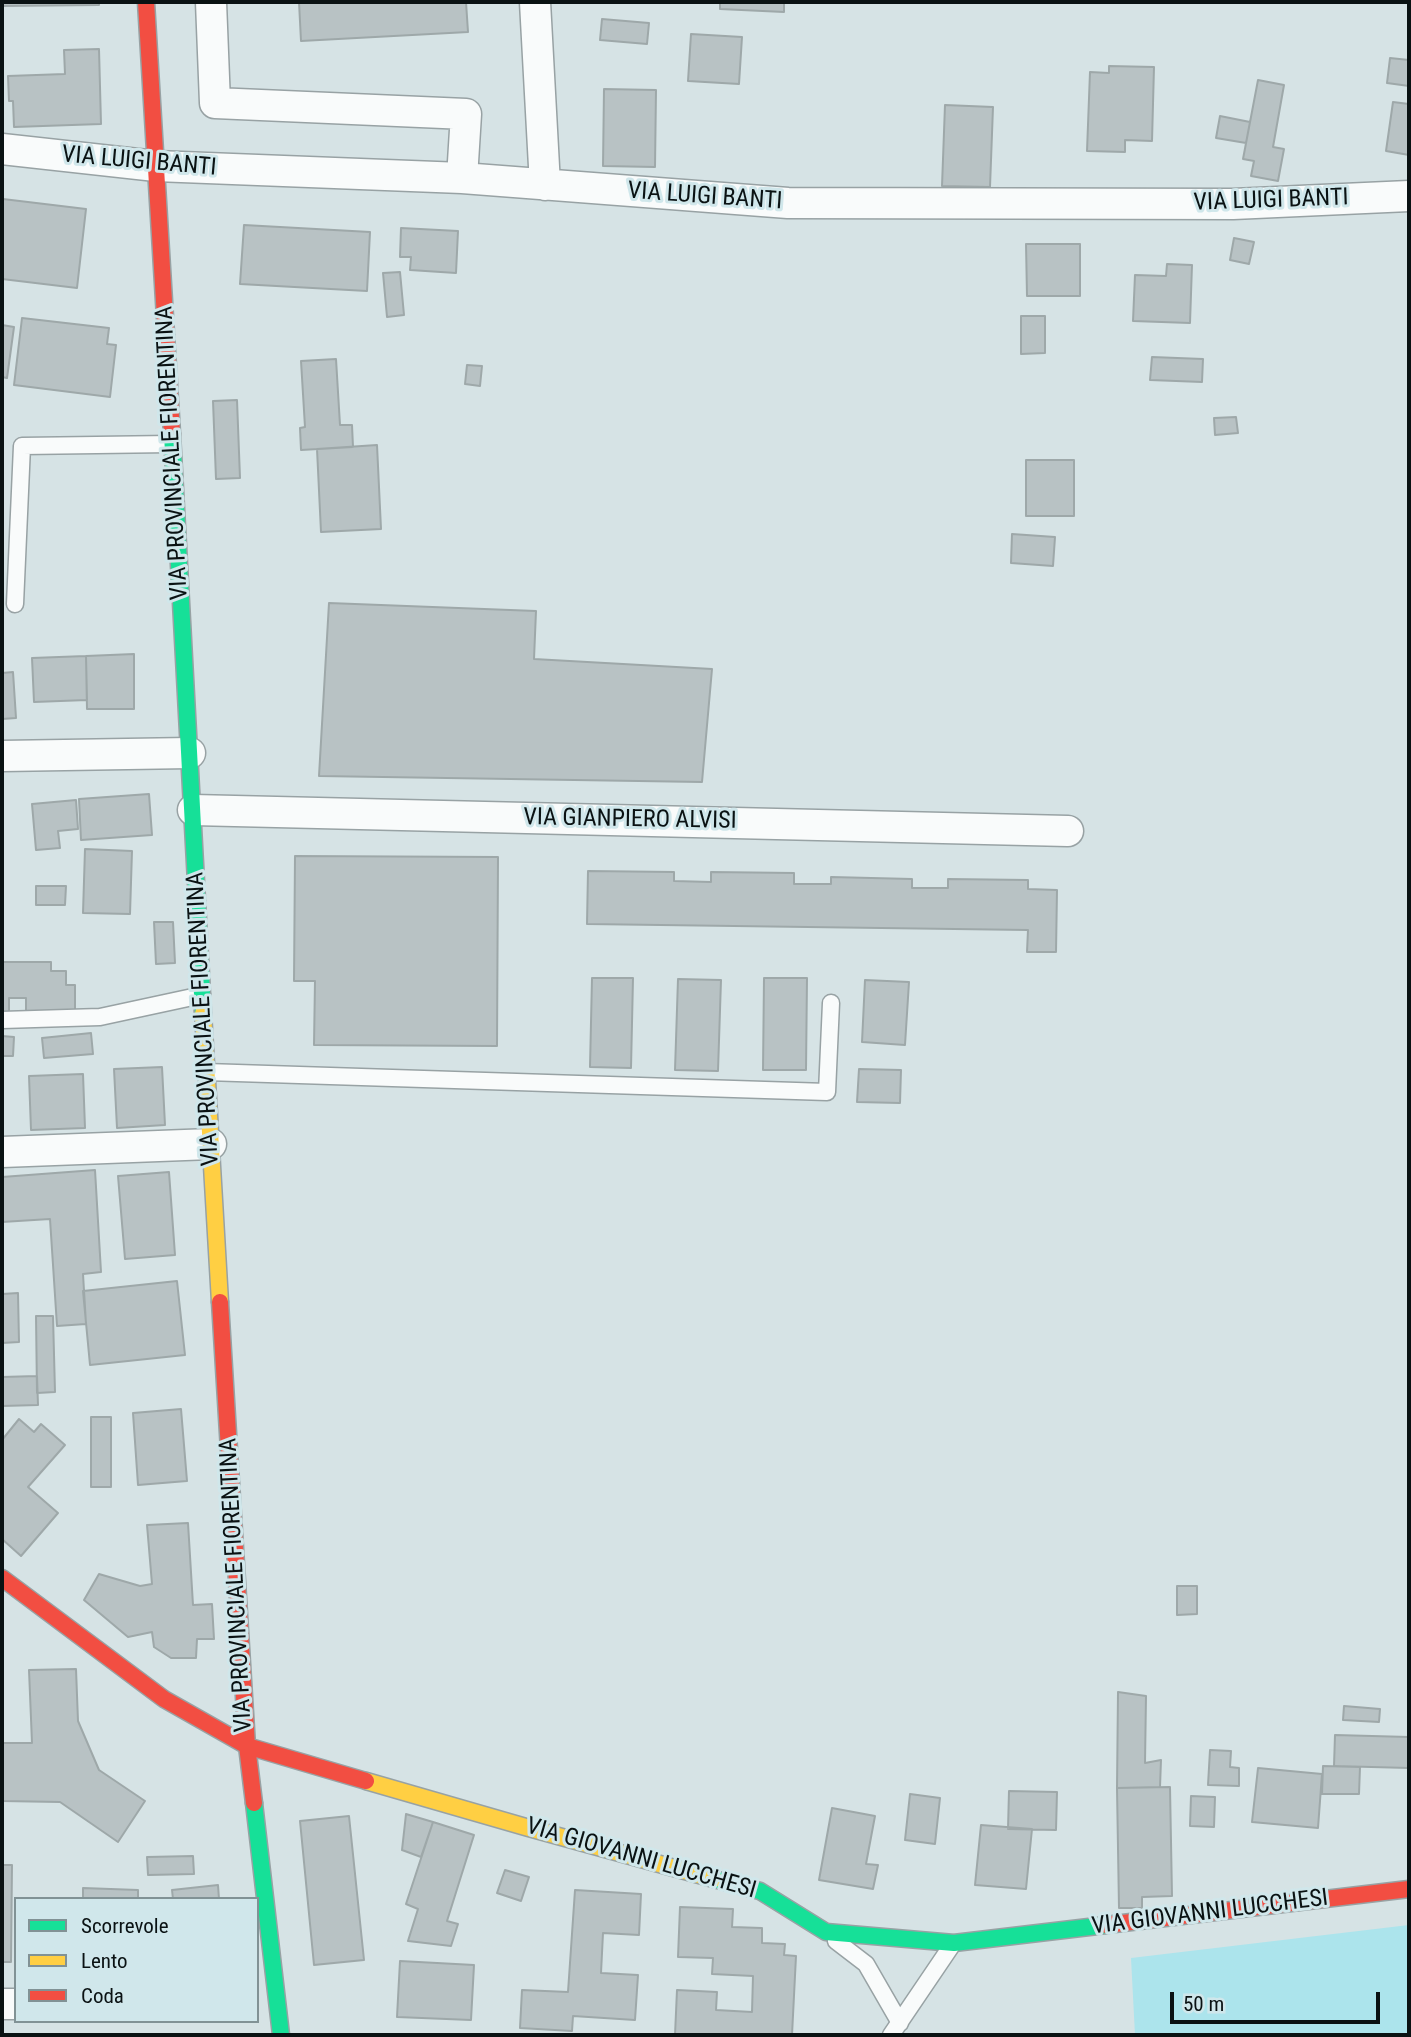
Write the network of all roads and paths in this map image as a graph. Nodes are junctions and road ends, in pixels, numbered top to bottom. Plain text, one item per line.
1 (146, 2) edge
2 (211, 2) edge
3 (535, 2) edge
4 (2, 149) edge
5 (156, 166) junction
6 (462, 178) junction
7 (545, 185) junction
8 (1409, 196) edge
9 (172, 444) junction
10 (15, 604) dead end
11 (190, 753) junction
12 (2, 756) edge
13 (193, 810) junction
14 (1068, 831) dead end
15 (202, 995) junction
16 (831, 1003) dead end
17 (2, 1020) edge
18 (206, 1072) junction
19 (211, 1144) junction
20 (2, 1152) edge
21 (2, 1577) edge
22 (247, 1746) junction
23 (1409, 1889) edge
24 (258, 1897) edge
25 (259, 1907) edge
26 (826, 1933) junction
27 (954, 1943) junction
28 (266, 2001) edge
29 (895, 2029) edge
30 (281, 2035) edge

1 - 5 main road, VIA PROVINCIALE FIORENTINA
2 - 6 street
3 - 7 street
4 - 5 street, VIA LUIGI BANTI
5 - 6 street, VIA LUIGI BANTI
5 - 9 main road, VIA PROVINCIALE FIORENTINA
6 - 7 street, VIA LUIGI BANTI
7 - 8 street, VIA LUIGI BANTI
9 - 10 lane
9 - 11 main road, VIA PROVINCIALE FIORENTINA
11 - 12 street
11 - 13 main road, VIA PROVINCIALE FIORENTINA
13 - 14 street, VIA GIANPIERO ALVISI
13 - 15 main road, VIA PROVINCIALE FIORENTINA
15 - 17 lane
15 - 18 main road, VIA PROVINCIALE FIORENTINA
16 - 18 lane
18 - 19 main road, VIA PROVINCIALE FIORENTINA
19 - 20 street
19 - 22 main road, VIA PROVINCIALE FIORENTINA
21 - 22 main road, VIA GIOVANNI LUCCHESI
22 - 24 main road, VIA PROVINCIALE FIORENTINA
22 - 26 main road, VIA GIOVANNI LUCCHESI
23 - 27 main road, VIA GIOVANNI LUCCHESI
25 - 28 main road, VIA PROVINCIALE FIORENTINA
26 - 27 main road, VIA GIOVANNI LUCCHESI
26 - 29 lane
27 - 29 lane
28 - 30 main road, VIA PROVINCIALE FIORENTINA

